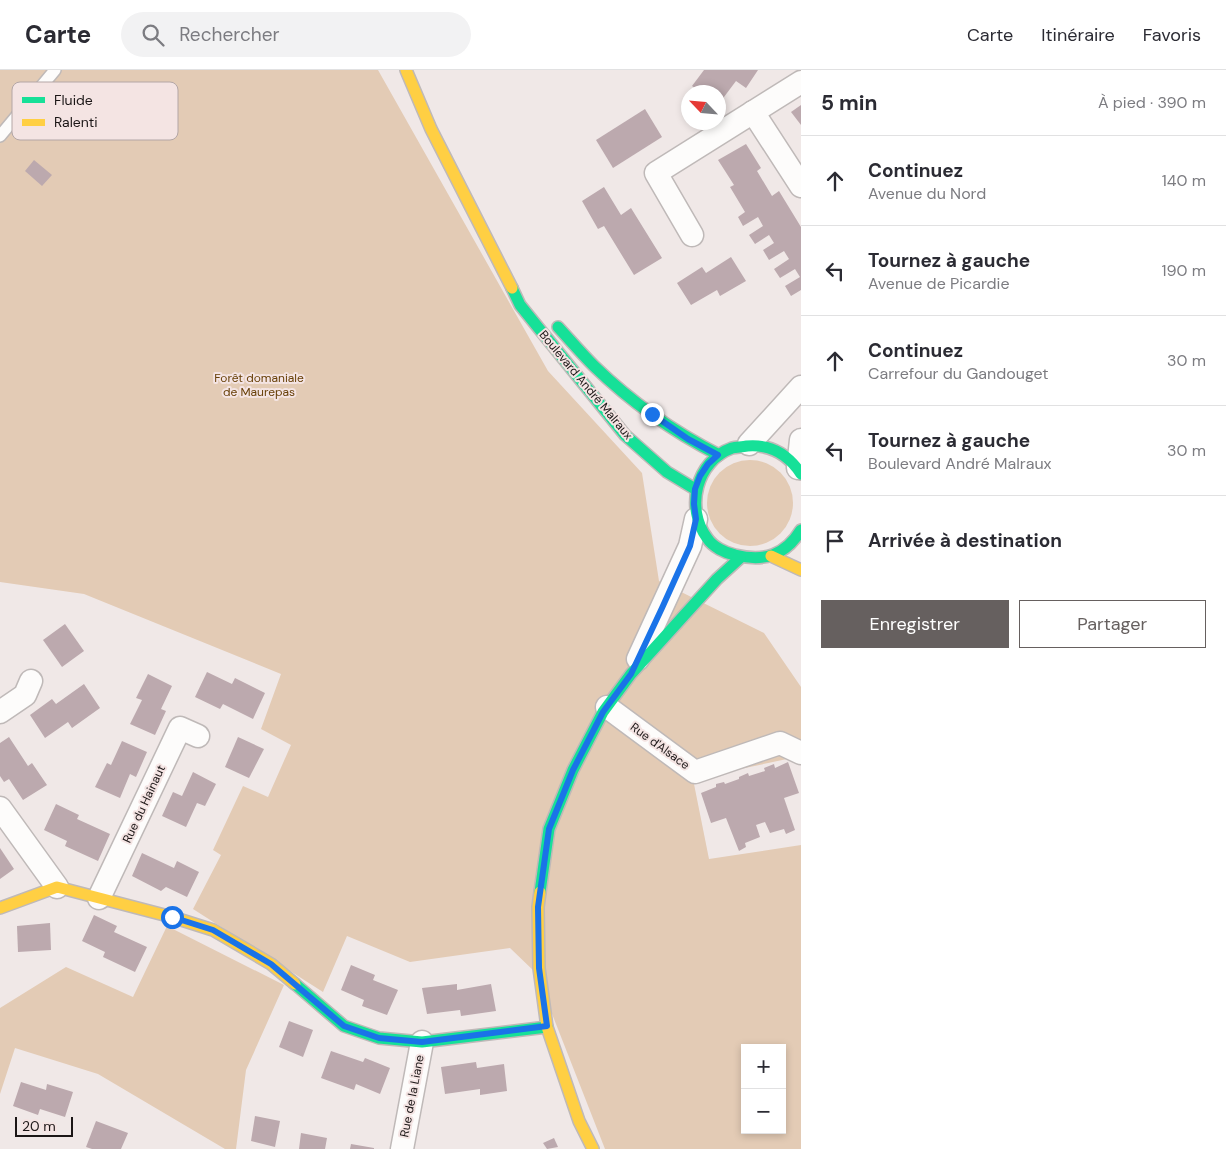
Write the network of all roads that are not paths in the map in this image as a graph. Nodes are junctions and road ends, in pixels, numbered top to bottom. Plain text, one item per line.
1 (55, 70) edge
2 (406, 70) edge
3 (45, 82) edge
4 (801, 82) edge
5 (753, 112) junction
6 (12, 122) edge
7 (0, 136) edge
8 (801, 186) edge
9 (692, 235) dead end
10 (499, 260) junction
11 (524, 288) dead end
12 (549, 317) dead end
13 (801, 387) edge
14 (801, 440) edge
15 (749, 444) junction
16 (718, 455) junction
17 (799, 471) edge
18 (695, 489) junction
19 (696, 519) junction
20 (801, 530) edge
21 (771, 556) junction
22 (740, 558) junction
23 (801, 570) edge
24 (631, 674) junction
25 (30, 681) dead end
26 (607, 707) junction
27 (0, 712) edge
28 (198, 736) dead end
29 (801, 753) edge
30 (0, 808) edge
31 (57, 887) junction
32 (99, 898) junction
33 (0, 908) edge
34 (547, 1026) junction
35 (422, 1042) junction
36 (402, 1149) edge
37 (593, 1149) edge

1 - 3 lane
2 - 10 street, Boulevard André Malraux
4 - 5 street
5 - 8 street
5 - 9 street
6 - 7 lane
10 - 11 street, Boulevard André Malraux
10 - 18 street, Boulevard André Malraux
12 - 16 street, Boulevard André Malraux
13 - 15 street
14 - 17 street
15 - 16 street
15 - 17 street
16 - 18 street
18 - 19 street
19 - 22 street
19 - 24 street
20 - 21 street
21 - 22 street
21 - 23 street
22 - 24 street
24 - 26 street
25 - 27 street
26 - 29 street, Rue d'Alsace
26 - 34 street
28 - 32 street, Rue du Hainaut
30 - 31 street
31 - 32 street
31 - 33 street
32 - 35 street
34 - 35 street
34 - 37 street
35 - 36 street, Rue de la Liane

